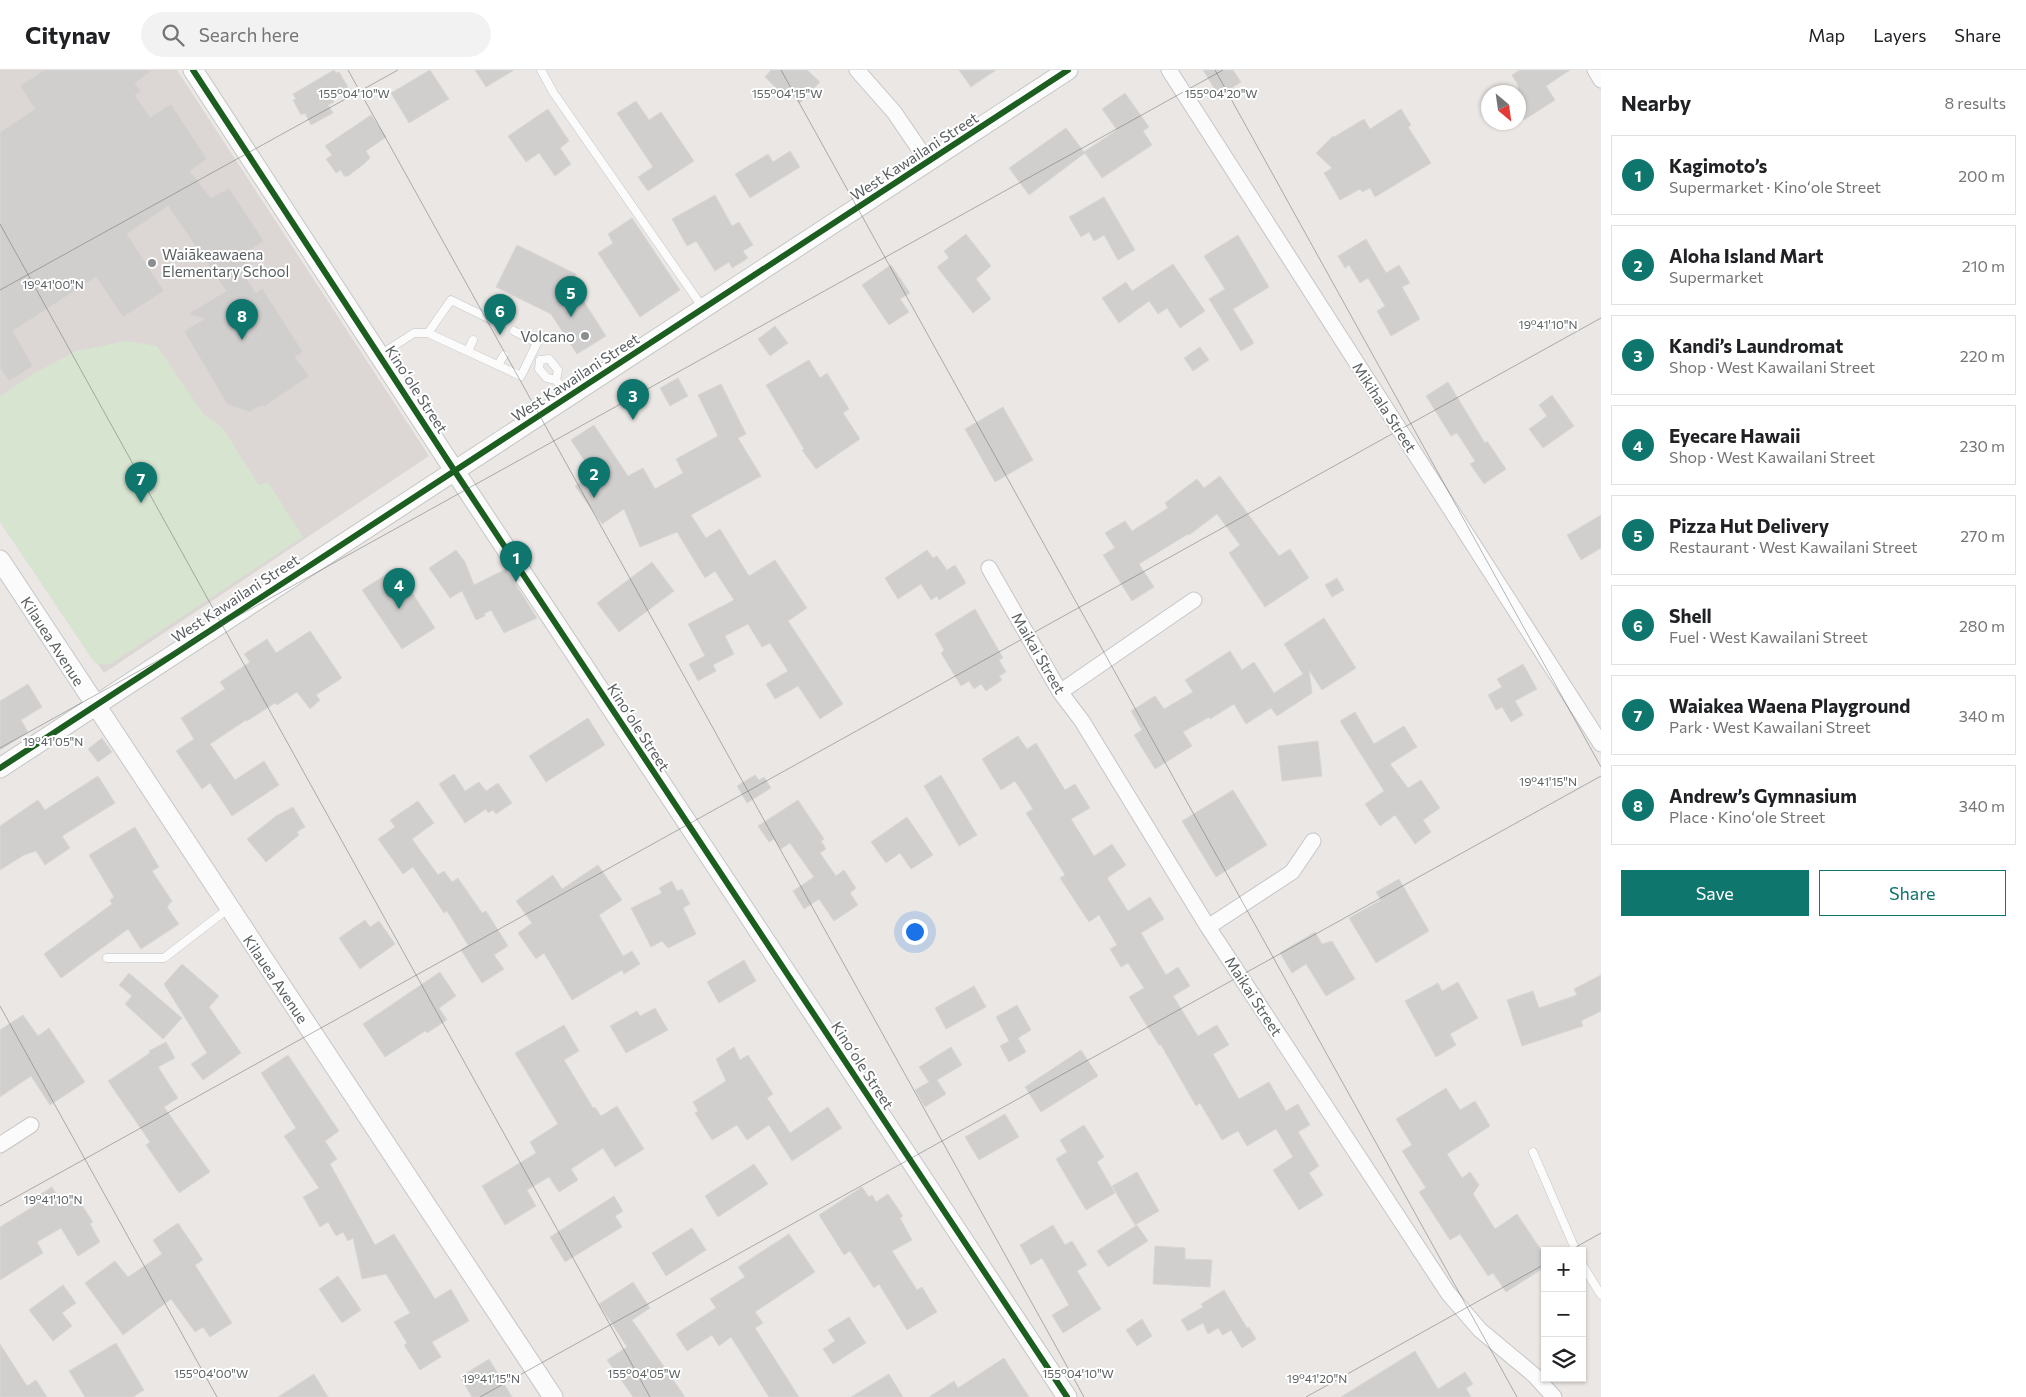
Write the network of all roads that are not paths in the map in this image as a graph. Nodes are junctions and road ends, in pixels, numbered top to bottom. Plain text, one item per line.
1 (193, 70) edge
2 (541, 70) edge
3 (858, 70) edge
4 (1068, 70) edge
5 (1169, 70) edge
6 (1595, 70) edge
7 (1601, 80) edge
8 (928, 162) junction
9 (704, 309) junction
10 (502, 325) dead end
11 (428, 333) junction
12 (515, 334) dead end
13 (473, 340) dead end
14 (468, 350) junction
15 (380, 355) junction
16 (504, 355) dead end
17 (531, 356) junction
18 (540, 360) junction
19 (498, 365) junction
20 (556, 380) junction
21 (568, 396) junction
22 (454, 470) junction
23 (0, 560) edge
24 (989, 568) dead end
25 (1194, 600) dead end
26 (1060, 692) junction
27 (95, 706) junction
28 (1601, 744) edge
29 (0, 768) edge
30 (1314, 842) dead end
31 (229, 908) junction
32 (1208, 928) junction
33 (107, 958) dead end
34 (31, 1125) dead end
35 (0, 1145) edge
36 (1533, 1152) dead end
37 (1574, 1247) edge
38 (1586, 1271) edge
39 (1601, 1295) edge
40 (553, 1397) edge
41 (1067, 1397) edge
42 (1554, 1397) edge

1 - 15 street, Kinoʻole Street
2 - 9 lane
3 - 8 street
4 - 8 street, West Kawailani Street
5 - 28 street, Mikihala Street
6 - 7 street
8 - 9 street, West Kawailani Street
9 - 21 street, West Kawailani Street
10 - 11 lane
11 - 14 lane
11 - 15 lane
12 - 17 lane
13 - 14 lane
14 - 19 lane
15 - 22 street, Kinoʻole Street
16 - 19 lane
17 - 18 lane
17 - 19 lane
18 - 20 lane
18 - 20 lane
20 - 21 lane
21 - 22 street, West Kawailani Street
22 - 27 street, West Kawailani Street
22 - 41 street, Kinoʻole Street
23 - 27 street, Kilauea Avenue
24 - 26 street, Maikai Street
25 - 26 street
26 - 32 street, Maikai Street
27 - 29 street, West Kawailani Street
27 - 31 street, Kilauea Avenue
30 - 32 street
31 - 33 lane
31 - 40 street, Kilauea Avenue
32 - 42 street, Maikai Street
34 - 35 street
36 - 37 lane
38 - 39 lane

